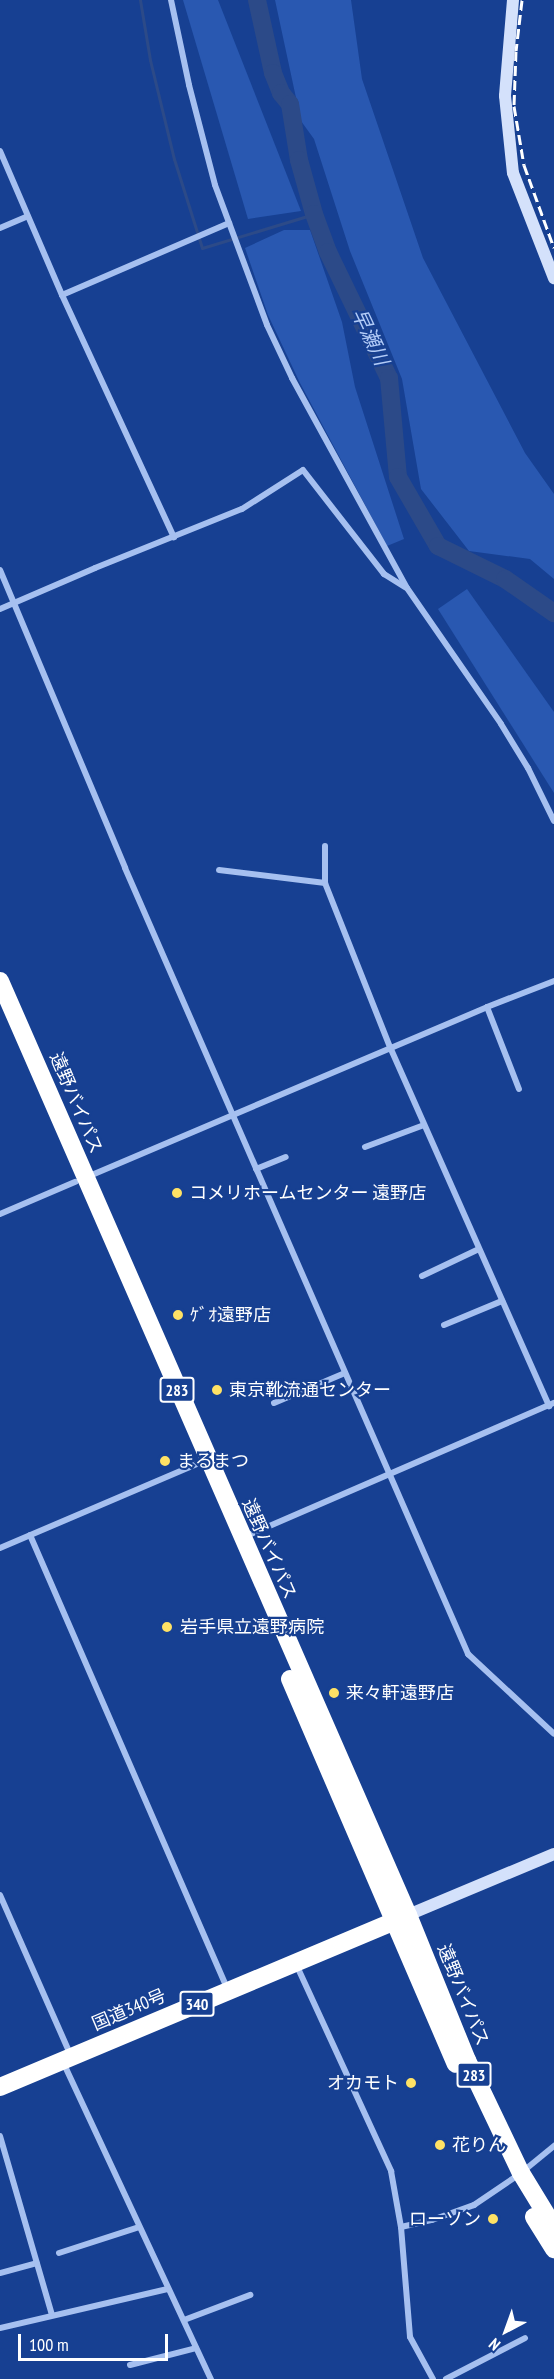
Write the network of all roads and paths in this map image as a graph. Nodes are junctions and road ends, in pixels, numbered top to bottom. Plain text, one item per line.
1 (171, 0) edge
2 (513, 0) edge
3 (0, 151) edge
4 (28, 216) junction
5 (229, 223) junction
6 (0, 228) edge
7 (554, 278) edge
8 (62, 295) junction
9 (174, 537) junction
10 (0, 570) edge
11 (407, 588) junction
12 (15, 602) junction
13 (0, 609) edge
14 (554, 821) edge
15 (325, 846) dead end
16 (219, 870) dead end
17 (325, 883) junction
18 (0, 981) edge
19 (554, 981) edge
20 (487, 1007) junction
21 (0, 1010) edge
22 (390, 1047) junction
23 (519, 1089) dead end
24 (234, 1115) junction
25 (424, 1125) junction
26 (365, 1148) dead end
27 (286, 1157) dead end
28 (256, 1170) junction
29 (80, 1180) junction
30 (0, 1214) edge
31 (479, 1249) junction
32 (422, 1276) dead end
33 (502, 1301) junction
34 (444, 1325) dead end
35 (345, 1373) junction
36 (274, 1403) dead end
37 (551, 1405) edge
38 (197, 1464) junction
39 (388, 1474) junction
40 (30, 1535) junction
41 (241, 1538) junction
42 (0, 1548) edge
43 (554, 1734) edge
44 (554, 1854) edge
45 (0, 1894) edge
46 (401, 1918) junction
47 (295, 1962) junction
48 (228, 1990) junction
49 (67, 2059) junction
50 (0, 2086) edge
51 (0, 2136) edge
52 (554, 2146) edge
53 (517, 2176) junction
54 (139, 2227) junction
55 (401, 2227) junction
56 (554, 2227) edge
57 (554, 2248) edge
58 (59, 2253) dead end
59 (37, 2263) junction
60 (0, 2273) edge
61 (168, 2289) junction
62 (250, 2295) dead end
63 (52, 2314) junction
64 (184, 2320) junction
65 (0, 2328) edge
66 (525, 2338) dead end
67 (196, 2348) junction
68 (130, 2365) dead end
69 (211, 2379) edge
70 (433, 2379) edge
71 (446, 2379) edge

1 - 5 street
2 - 7 street
3 - 4 street
4 - 6 street
4 - 8 street
5 - 8 street
5 - 11 street
8 - 9 street
9 - 11 street
9 - 12 street
10 - 12 street
11 - 14 street
12 - 13 street
12 - 24 street
15 - 17 street
16 - 17 street
17 - 22 street
18 - 29 highway, 遠野バイパス / 283
19 - 20 street
20 - 22 street
20 - 23 street
21 - 29 highway, 遠野バイパス / 283
22 - 24 street
22 - 25 street
24 - 28 street
24 - 29 street
25 - 26 street
25 - 31 street
27 - 28 street
28 - 35 street
29 - 30 street
29 - 38 highway, 遠野バイパス / 283
29 - 41 highway, 遠野バイパス / 283
31 - 32 street
31 - 33 street
33 - 34 street
33 - 37 street
35 - 36 street
35 - 39 street
37 - 39 street
38 - 40 street
38 - 46 highway, 遠野バイパス / 283
39 - 41 street
39 - 43 street
40 - 42 street
40 - 48 street
41 - 46 highway, 遠野バイパス / 283
44 - 46 street
45 - 49 street
46 - 47 highway, 国道340号 / 340
46 - 53 highway, 遠野バイパス / 283
47 - 48 highway, 国道340号 / 340
47 - 55 street
48 - 49 highway, 国道340号 / 340
49 - 50 highway, 国道340号 / 340
49 - 54 street
51 - 59 street
52 - 53 street
53 - 55 street
53 - 56 highway, 遠野バイパス / 283
53 - 57 highway, 遠野バイパス / 283
54 - 58 street
54 - 61 street
55 - 70 street
59 - 60 street
59 - 63 street
61 - 63 street
61 - 64 street
62 - 64 street
63 - 65 street
64 - 67 street
66 - 71 street
67 - 68 street
67 - 69 street

